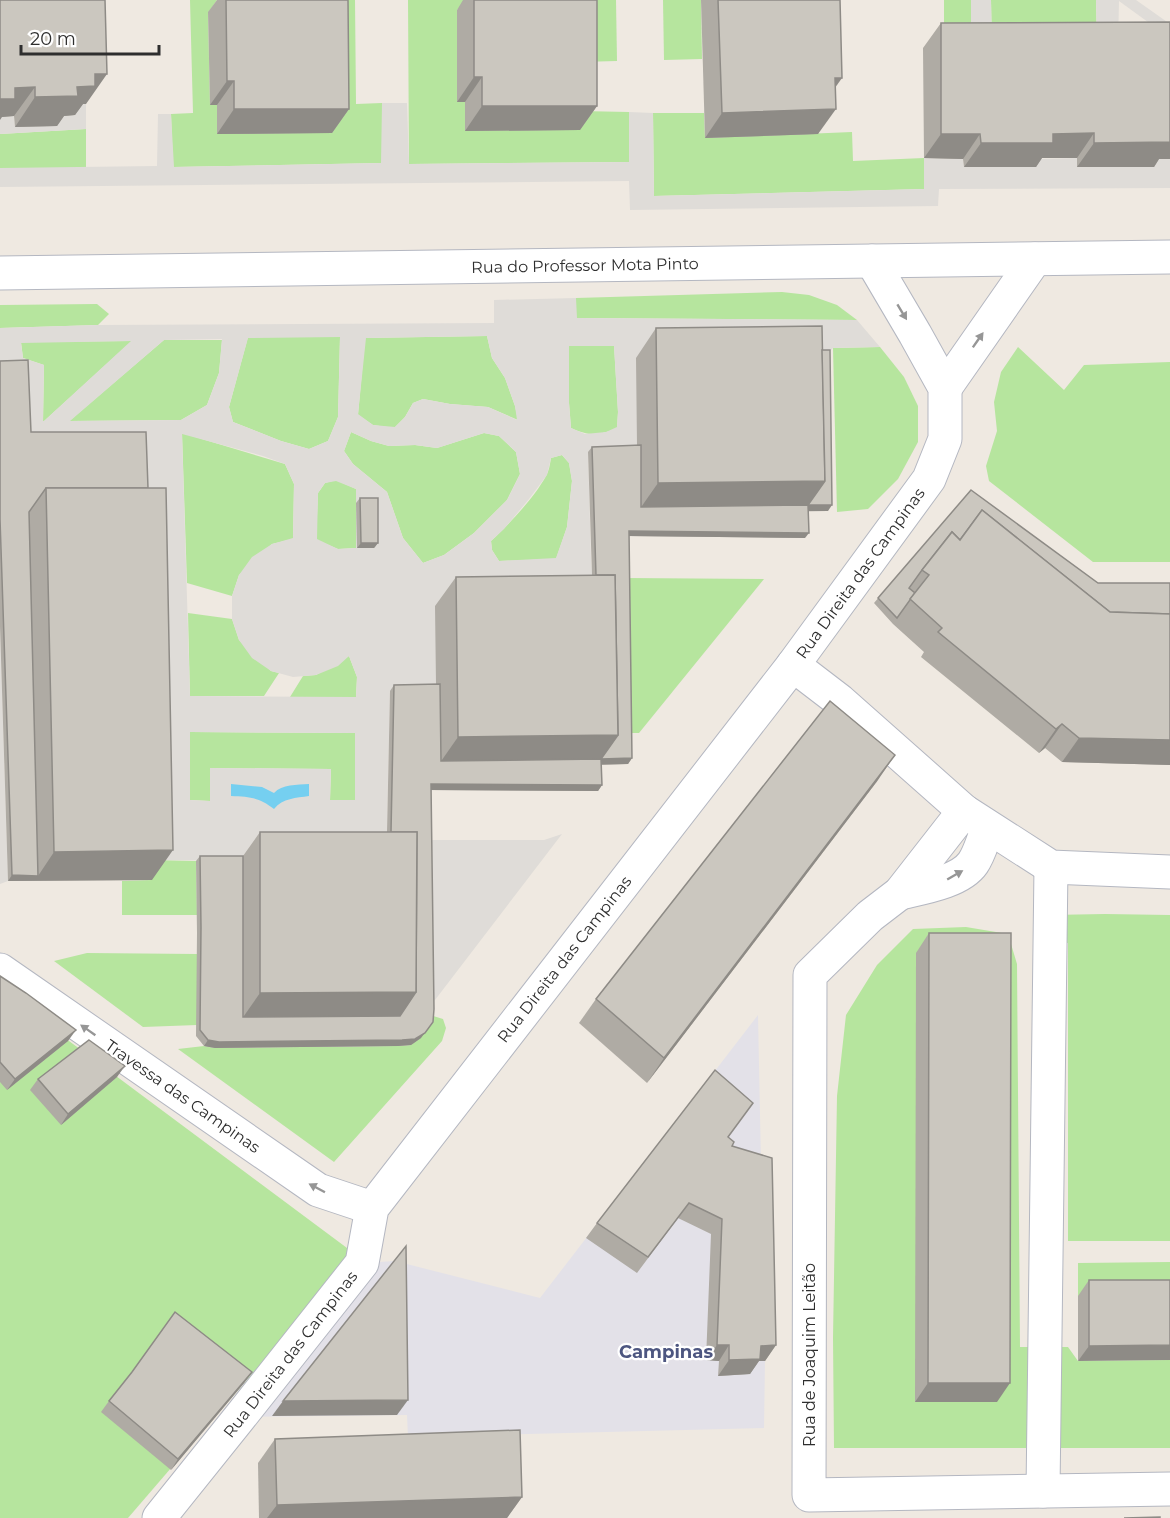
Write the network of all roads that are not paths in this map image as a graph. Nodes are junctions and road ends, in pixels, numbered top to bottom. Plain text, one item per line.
1 (1170, 257) edge
2 (1035, 259) junction
3 (872, 261) junction
4 (0, 273) edge
5 (945, 388) junction
6 (792, 665) junction
7 (976, 819) junction
8 (1051, 867) junction
9 (1170, 872) edge
10 (0, 970) edge
11 (372, 1208) junction
12 (1170, 1489) edge
13 (1044, 1491) junction
14 (159, 1518) edge

1 - 2 street, Rua do Professor Mota Pinto
2 - 3 street, Rua do Professor Mota Pinto
5 -> 2 street
3 - 4 street, Rua do Professor Mota Pinto
3 -> 5 street, Rua Direita das Campinas
5 - 6 street, Rua Direita das Campinas
6 - 7 street
6 - 11 street, Rua Direita das Campinas
7 - 8 street
7 - 13 street, Rua de Joaquim Leitão
8 - 9 street
8 - 13 street
11 -> 10 street, Travessa das Campinas
11 - 14 street, Rua Direita das Campinas
12 - 13 street, Rua de Joaquim Leitão

